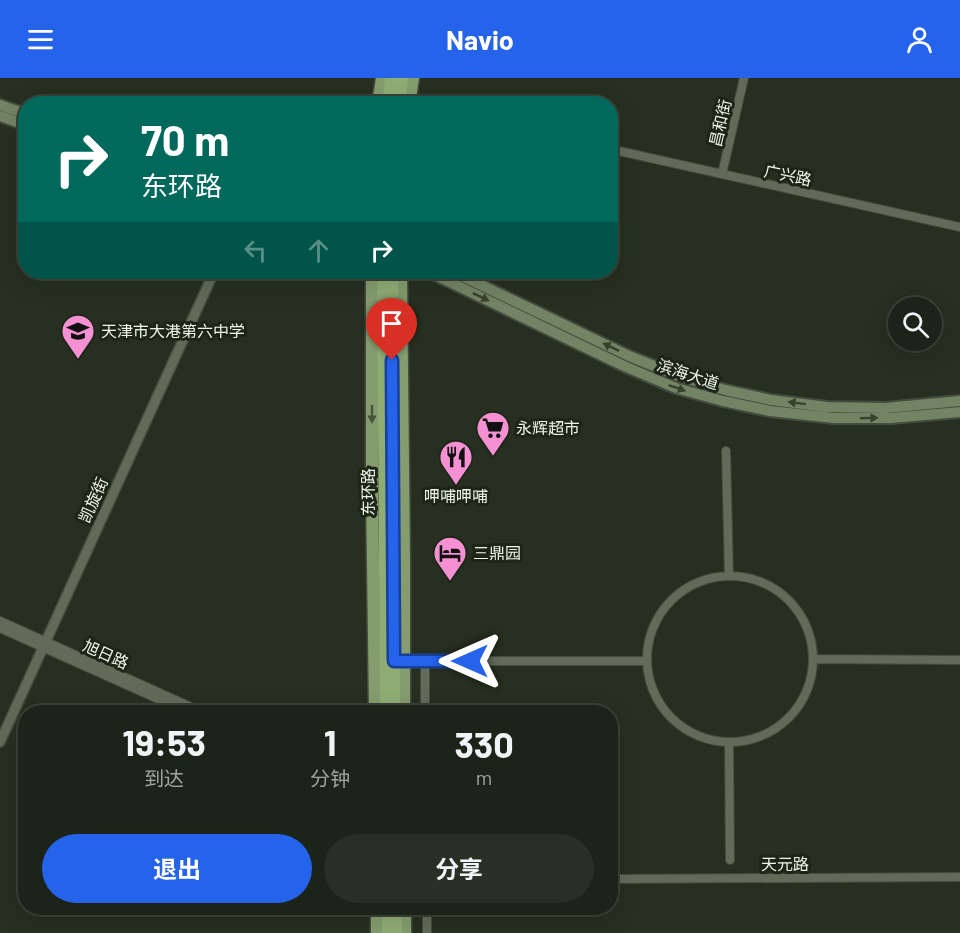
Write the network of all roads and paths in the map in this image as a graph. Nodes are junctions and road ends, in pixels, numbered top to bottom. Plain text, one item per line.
1 (382, 78) edge
2 (391, 78) edge
3 (402, 78) edge
4 (413, 78) edge
5 (744, 78) edge
6 (379, 96) edge
7 (397, 96) edge
8 (401, 96) edge
9 (404, 96) edge
10 (0, 105) edge
11 (18, 111) edge
12 (0, 116) edge
13 (18, 122) edge
14 (618, 151) edge
15 (722, 174) junction
16 (960, 227) edge
17 (204, 279) edge
18 (211, 279) edge
19 (372, 279) edge
20 (383, 279) edge
21 (392, 279) edge
22 (401, 279) edge
23 (444, 279) edge
24 (469, 279) edge
25 (960, 400) edge
26 (960, 412) edge
27 (726, 451) dead end
28 (729, 576) junction
29 (0, 621) edge
30 (0, 628) edge
31 (42, 643) junction
32 (813, 659) junction
33 (960, 660) edge
34 (390, 661) junction
35 (425, 661) junction
36 (647, 661) junction
37 (172, 705) edge
38 (186, 705) edge
39 (377, 705) edge
40 (387, 705) edge
41 (393, 705) edge
42 (402, 705) edge
43 (426, 705) edge
44 (0, 731) edge
45 (0, 741) edge
46 (729, 743) junction
47 (730, 860) dead end
48 (960, 877) edge
49 (618, 879) edge
50 (377, 915) edge
51 (388, 915) edge
52 (396, 915) edge
53 (405, 915) edge
54 (427, 915) edge
55 (377, 933) edge
56 (388, 933) edge
57 (396, 933) edge
58 (405, 933) edge
59 (427, 933) edge

1 - 6 main road
2 - 7 highway
3 - 8 highway
4 - 9 main road
5 - 15 street, 昌和街
10 - 11 main road
12 - 13 main road
14 - 15 street, 广兴路
15 - 16 street, 广兴路
17 - 31 street, 凯旋街
18 - 31 street, 凯旋街
19 -> 34 main road
20 - 34 highway, 东环路
21 - 34 highway, 东环路
22 - 34 main road
23 -> 26 main road, 滨海大道
25 -> 24 main road, 滨海大道
27 - 28 street
28 - 32 street
28 - 36 street
29 - 31 street, 旭日路
30 - 31 street, 旭日路
31 - 37 street, 旭日路
31 - 38 street, 旭日路
31 - 44 street, 凯旋街
31 - 45 street, 凯旋街
32 - 33 street
32 - 46 street
34 - 35 street
34 - 39 main road
34 - 40 highway, 东环路
34 - 41 highway, 东环路
34 - 42 main road
35 - 36 street
35 - 43 street
36 - 46 street
46 - 47 street
48 - 49 street, 天元路
50 - 55 main road
51 - 56 highway
52 - 57 highway
53 - 58 main road
54 - 59 street

